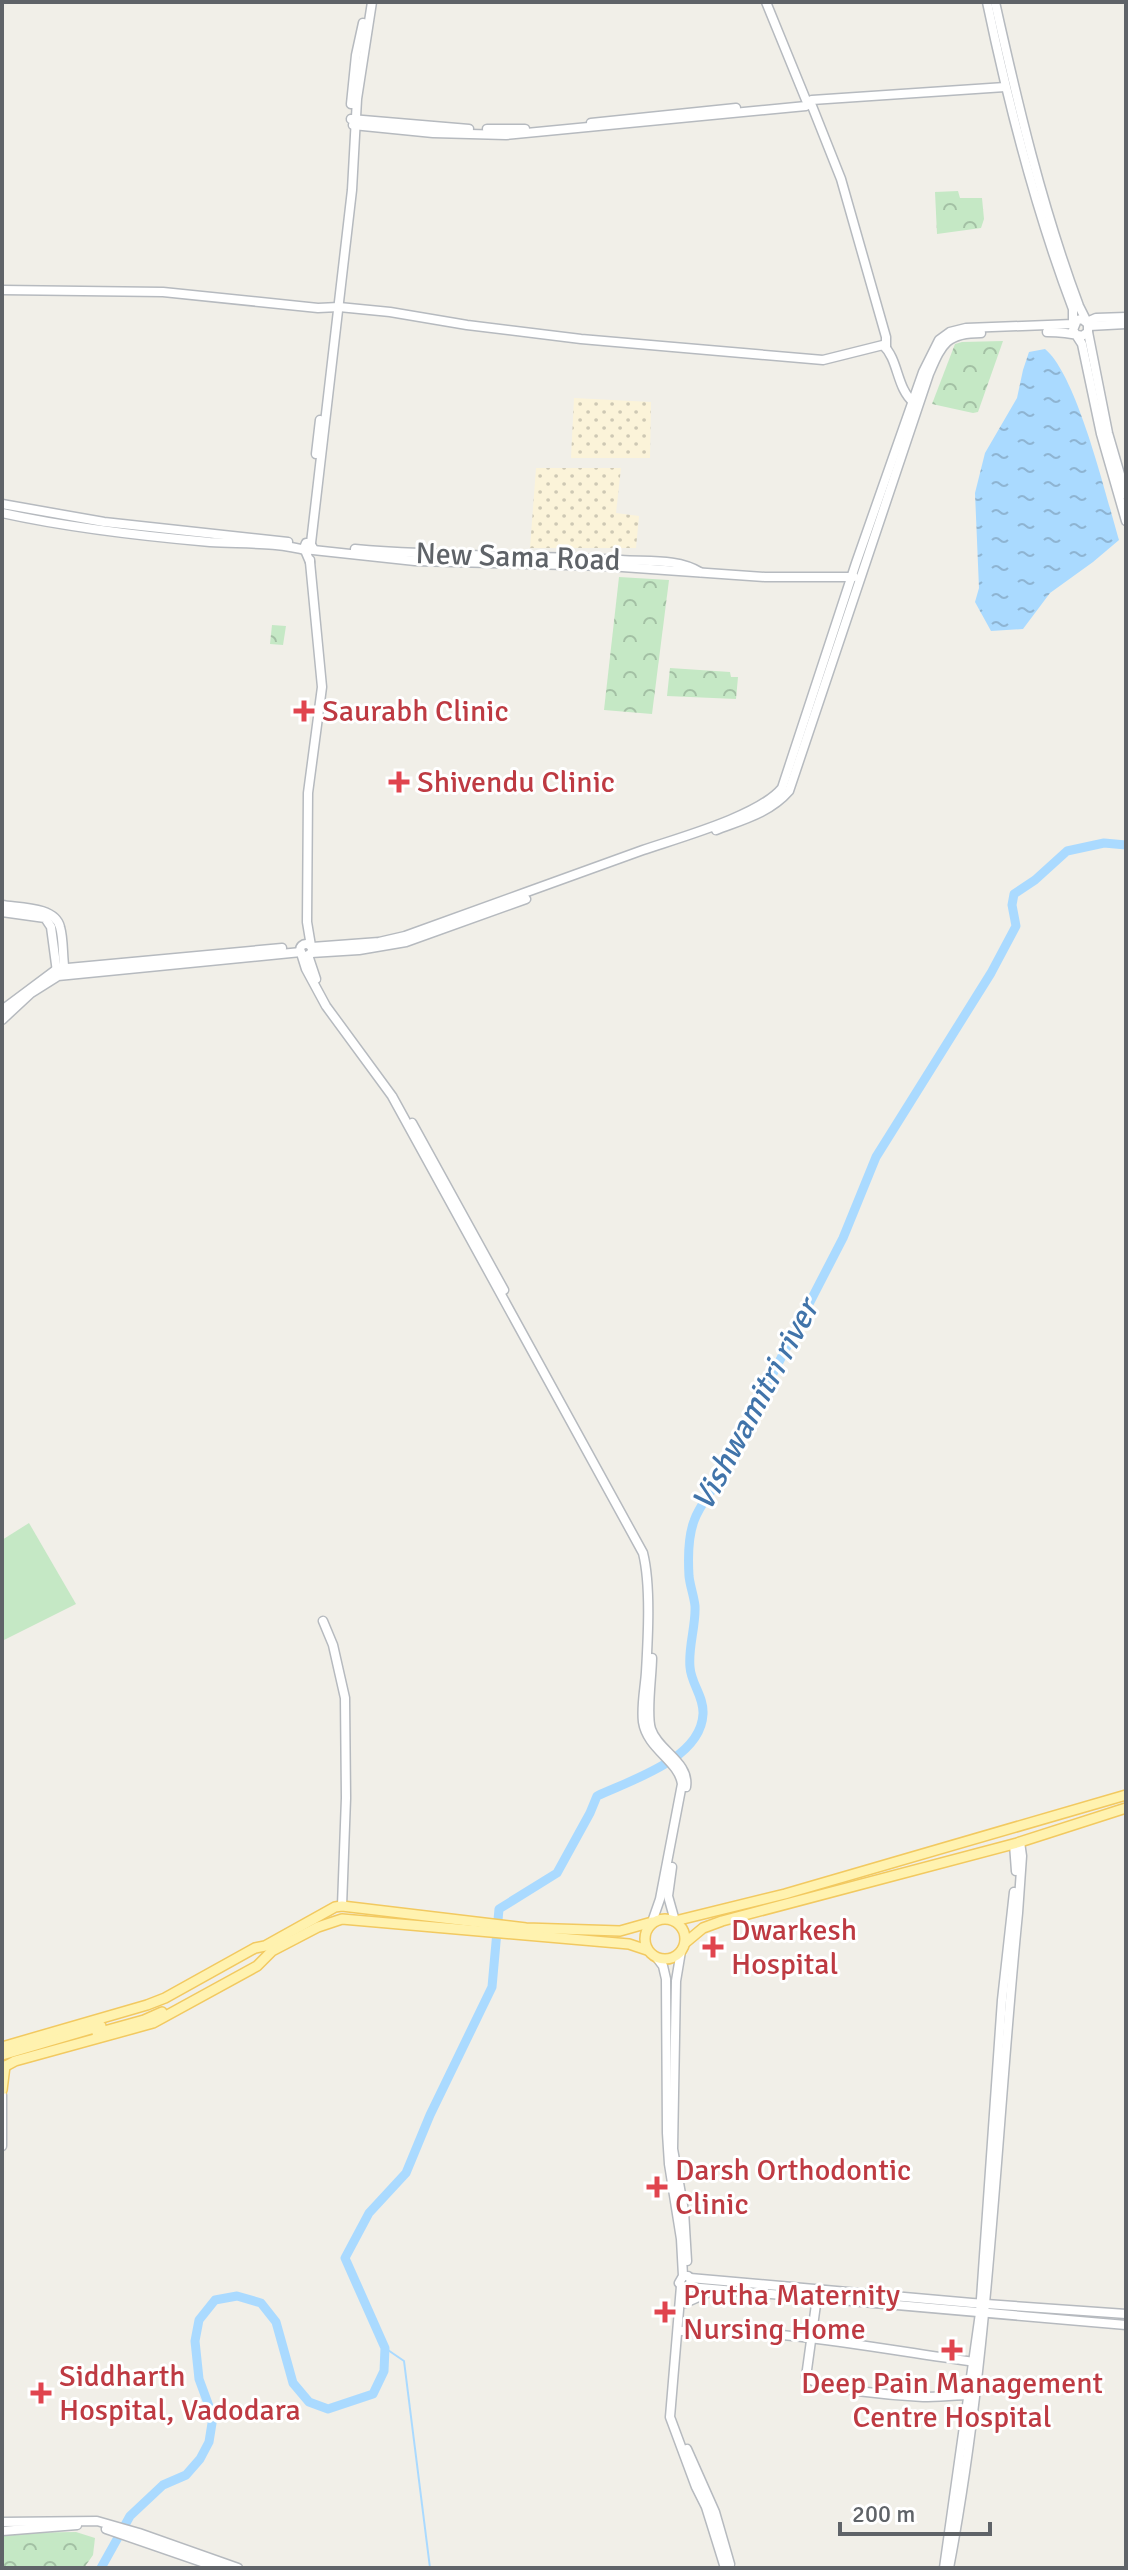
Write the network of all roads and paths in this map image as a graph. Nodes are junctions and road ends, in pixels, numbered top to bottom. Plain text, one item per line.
1 (370, 2) edge
2 (769, 2) edge
3 (987, 2) edge
4 (995, 2) edge
5 (1006, 89) junction
6 (809, 103) junction
7 (353, 122) junction
8 (2, 290) edge
9 (337, 308) junction
10 (1126, 317) edge
11 (1073, 324) junction
12 (1126, 324) edge
13 (1088, 327) junction
14 (1076, 334) junction
15 (885, 347) junction
16 (900, 382) junction
17 (918, 386) junction
18 (1097, 396) junction
19 (914, 407) junction
20 (1103, 424) junction
21 (1126, 495) edge
22 (2, 504) edge
23 (2, 513) edge
24 (1126, 521) edge
25 (281, 544) junction
26 (309, 547) junction
27 (855, 577) junction
28 (2, 905) edge
29 (2, 912) edge
30 (306, 950) junction
31 (61, 972) junction
32 (2, 1010) edge
33 (2, 1020) edge
34 (323, 1621) dead end
35 (683, 1774) junction
36 (1126, 1795) edge
37 (1126, 1808) edge
38 (1017, 1843) junction
39 (342, 1906) junction
40 (342, 1919) junction
41 (675, 1921) junction
42 (652, 1922) junction
43 (465, 1925) junction
44 (526, 1932) junction
45 (683, 1947) junction
46 (268, 1949) junction
47 (647, 1950) junction
48 (255, 1957) junction
49 (657, 1958) junction
50 (671, 2033) junction
51 (2, 2047) edge
52 (2, 2055) edge
53 (3, 2065) edge
54 (2, 2092) edge
55 (2, 2146) edge
56 (686, 2282) junction
57 (716, 2289) junction
58 (817, 2297) junction
59 (685, 2303) junction
60 (983, 2308) junction
61 (1126, 2314) edge
62 (1126, 2325) edge
63 (682, 2331) junction
64 (810, 2339) junction
65 (976, 2362) junction
66 (972, 2396) junction
67 (2, 2522) edge
68 (97, 2523) junction
69 (2, 2531) edge
70 (140, 2536) junction
71 (219, 2568) edge
72 (238, 2568) edge
73 (728, 2568) edge
74 (946, 2568) edge

1 - 7 street
2 - 6 street
3 - 5 street
4 - 13 street
5 - 6 street
5 - 11 street
6 - 7 street
6 - 15 street
7 - 9 street
8 - 9 street
9 - 15 street
9 - 26 street
10 - 13 street
11 - 13 street
11 - 14 street
11 - 17 street
12 - 13 street
13 - 14 street
13 - 18 street
14 - 18 street
14 - 19 street
15 - 16 street
15 - 19 street
16 - 17 street
16 - 19 street
17 - 19 street
18 - 20 street
19 - 27 street
20 - 21 street
20 - 24 street
22 - 25 street
23 - 25 street
25 - 26 street, New Sama Road
26 - 27 street, New Sama Road
26 - 30 street
27 - 30 street
28 - 31 street
29 - 31 street
30 - 31 street
30 - 35 street
31 - 32 street
31 - 33 street
34 - 39 street
35 - 41 street
35 - 42 street
36 - 41 main road
37 - 38 main road
38 - 45 main road
38 - 60 street
39 - 40 main road
39 - 43 main road
39 - 46 main road
40 - 43 main road
40 - 46 main road
41 - 42 main road
41 - 45 main road
42 - 44 main road
42 - 47 main road
43 - 44 main road
44 - 47 main road
45 - 49 main road
45 - 50 street
46 - 48 main road
46 - 51 main road
46 - 53 main road
47 - 49 main road
48 - 52 main road
48 - 53 main road
49 - 50 street
50 - 56 street
53 - 54 main road
54 - 55 street
56 - 57 street
56 - 59 street
56 - 60 street
56 - 73 street
57 - 58 street
57 - 59 street
58 - 60 street
58 - 64 street
59 - 63 street
60 - 61 street
60 - 62 street
60 - 65 street
63 - 64 street
63 - 73 street
64 - 65 street
64 - 66 street
65 - 66 street
66 - 74 street
67 - 68 street
68 - 69 street
68 - 70 street
70 - 71 street
70 - 72 street

